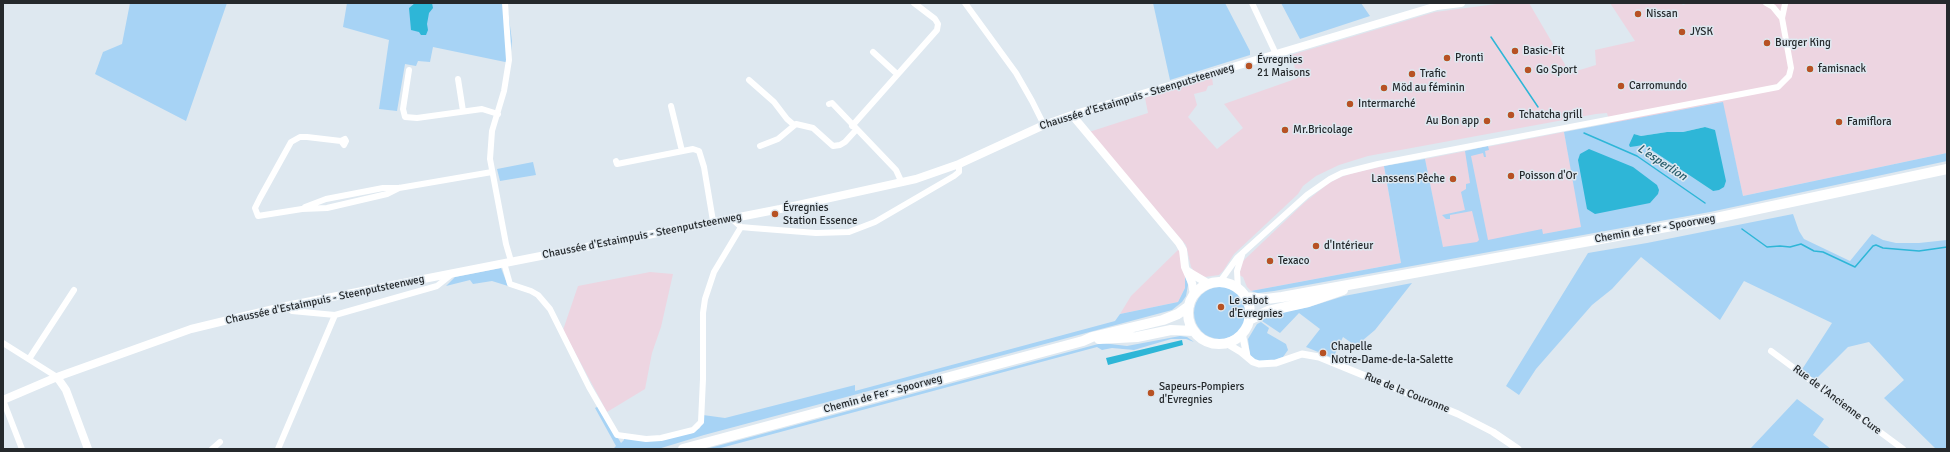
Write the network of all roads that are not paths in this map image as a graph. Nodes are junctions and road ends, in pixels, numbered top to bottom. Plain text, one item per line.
1 (505, 3) edge
2 (914, 3) edge
3 (965, 3) edge
4 (1252, 3) edge
5 (1460, 3) edge
6 (1766, 3) edge
7 (1786, 4) edge
8 (1436, 5) edge
9 (1773, 7) junction
10 (1782, 18) junction
11 (873, 52) dead end
12 (1276, 54) junction
13 (408, 70) dead end
14 (897, 74) junction
15 (458, 79) dead end
16 (749, 80) dead end
17 (829, 104) dead end
18 (671, 106) dead end
19 (463, 111) junction
20 (498, 114) junction
21 (1072, 115) junction
22 (794, 124) junction
23 (1044, 125) junction
24 (854, 128) junction
25 (340, 141) dead end
26 (760, 146) dead end
27 (682, 151) junction
28 (616, 161) dead end
29 (959, 164) junction
30 (1947, 169) edge
31 (492, 172) junction
32 (902, 183) junction
33 (399, 188) junction
34 (302, 209) junction
35 (731, 218) junction
36 (713, 221) junction
37 (741, 226) junction
38 (1242, 255) junction
39 (507, 262) junction
40 (1187, 271) junction
41 (452, 274) junction
42 (1362, 282) junction
43 (1214, 284) junction
44 (1238, 289) junction
45 (74, 290) dead end
46 (1194, 295) junction
47 (1245, 297) junction
48 (286, 306) junction
49 (1189, 306) junction
50 (335, 315) junction
51 (1249, 320) junction
52 (1194, 331) junction
53 (1242, 333) junction
54 (1083, 341) junction
55 (3, 343) edge
56 (1226, 343) junction
57 (1771, 351) dead end
58 (1247, 356) junction
59 (29, 360) junction
60 (57, 377) junction
61 (3, 400) edge
62 (220, 442) dead end
63 (22, 449) edge
64 (88, 449) edge
65 (212, 449) edge
66 (278, 449) edge
67 (683, 449) edge
68 (1518, 449) edge
69 (1903, 449) edge

1 - 20 street
2 - 14 street
3 - 23 street
4 - 12 street
5 - 8 main road, Chaussée d'Estaimpuis - Steenputsteenweg
6 - 9 street
7 - 9 street
7 - 10 street
8 - 12 main road, Chaussée d'Estaimpuis - Steenputsteenweg
9 - 10 street
10 - 38 street
11 - 14 street
12 - 21 main road, Chaussée d'Estaimpuis - Steenputsteenweg
13 - 19 street
14 - 24 street
15 - 19 street
16 - 22 street
17 - 24 street
18 - 27 street
19 - 20 street
20 - 31 street
21 - 23 main road, Chaussée d'Estaimpuis - Steenputsteenweg
21 - 40 main road
22 - 24 street
22 - 26 street
23 - 29 main road, Chaussée d'Estaimpuis - Steenputsteenweg
24 - 32 street
25 - 34 street
27 - 28 street
27 - 36 street
29 - 32 main road, Chaussée d'Estaimpuis - Steenputsteenweg
29 - 37 street
30 - 42 highway, Chemin de Fer - Spoorweg
31 - 33 street
31 - 39 street
32 - 35 main road, Chaussée d'Estaimpuis - Steenputsteenweg
33 - 34 street
33 - 34 street
35 - 36 main road, Chaussée d'Estaimpuis - Steenputsteenweg
35 - 37 street
36 - 39 main road, Chaussée d'Estaimpuis - Steenputsteenweg
37 - 39 street
38 - 43 street
38 - 44 street
39 - 41 main road, Chaussée d'Estaimpuis - Steenputsteenweg
40 - 43 main road
40 - 46 main road
41 - 48 main road, Chaussée d'Estaimpuis - Steenputsteenweg
41 - 50 street
42 - 47 highway, Chemin de Fer - Spoorweg
42 - 51 highway, Chemin de Fer - Spoorweg
43 - 44 highway
43 - 46 highway
44 - 47 highway
45 - 59 street
46 - 49 highway
47 - 51 highway
48 - 50 street
48 - 60 main road, Chaussée d'Estaimpuis - Steenputsteenweg
49 - 52 highway
49 - 54 highway, Chemin de Fer - Spoorweg
50 - 66 street
51 - 53 highway
52 - 54 highway, Chemin de Fer - Spoorweg
52 - 56 highway
53 - 56 highway
53 - 58 street
54 - 67 highway, Chemin de Fer - Spoorweg
55 - 59 street
56 - 58 street, Rue de la Couronne
57 - 69 street, Rue de l'Ancienne Cure
58 - 68 street, Rue de la Couronne
59 - 60 street
60 - 61 main road, Chaussée d'Estaimpuis - Steenputsteenweg
60 - 64 main road
61 - 63 street
62 - 65 street

